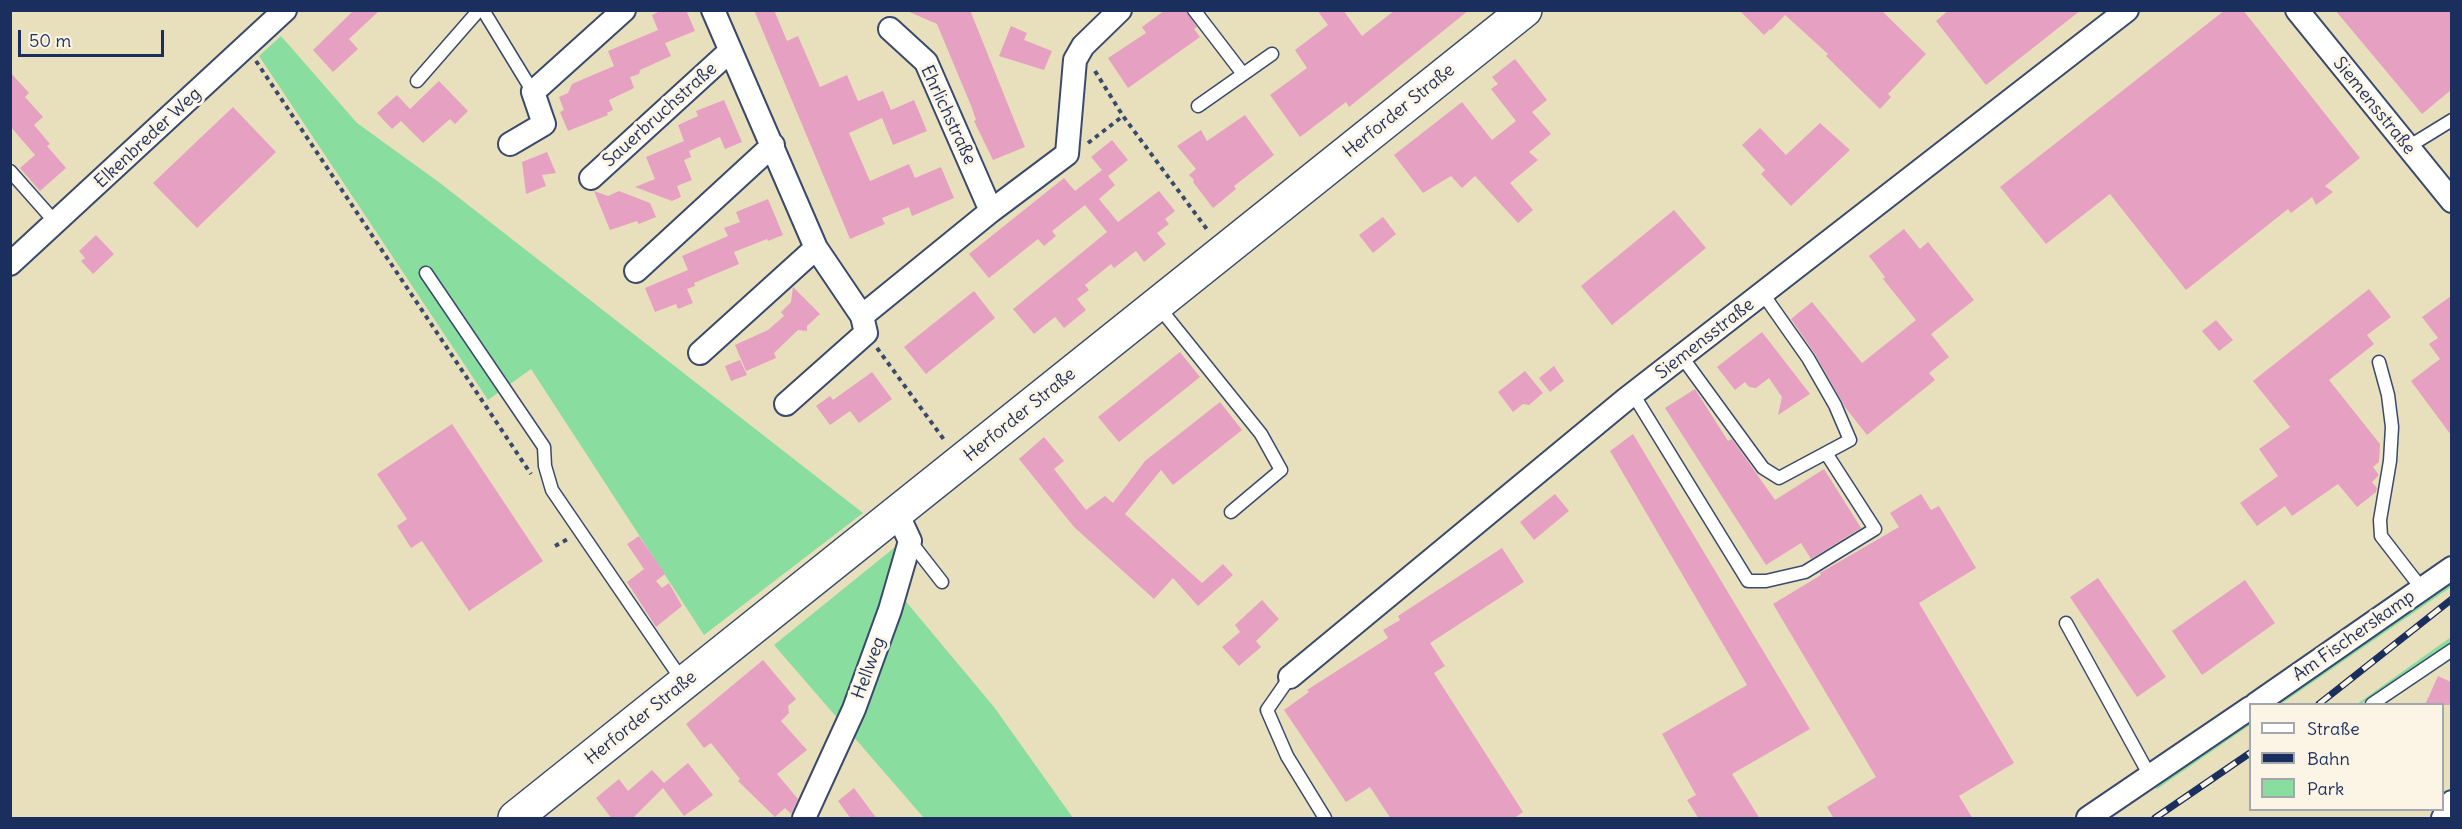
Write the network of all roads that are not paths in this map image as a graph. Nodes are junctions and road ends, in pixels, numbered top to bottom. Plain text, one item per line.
1 (285, 10) edge
2 (481, 10) edge
3 (624, 10) edge
4 (713, 10) edge
5 (1120, 10) edge
6 (1194, 10) edge
7 (1525, 10) edge
8 (2127, 10) edge
9 (2297, 10) edge
10 (890, 29) dead end
11 (730, 51) junction
12 (1272, 54) dead end
13 (1243, 75) junction
14 (417, 81) dead end
15 (532, 92) junction
16 (1198, 106) dead end
17 (2451, 120) edge
18 (510, 144) dead end
19 (773, 145) junction
20 (2408, 147) junction
21 (10, 171) edge
22 (591, 178) dead end
23 (2451, 201) edge
24 (991, 212) junction
25 (56, 224) junction
26 (816, 248) junction
27 (10, 264) edge
28 (636, 271) dead end
29 (426, 273) dead end
30 (1763, 294) junction
31 (1157, 305) junction
32 (864, 325) junction
33 (700, 353) dead end
34 (1682, 357) junction
35 (2379, 362) dead end
36 (1633, 394) junction
37 (786, 404) dead end
38 (1826, 453) junction
39 (1231, 512) dead end
40 (904, 527) junction
41 (2451, 567) edge
42 (942, 582) dead end
43 (2422, 589) junction
44 (2066, 623) dead end
45 (2451, 650) edge
46 (1290, 676) joint
47 (684, 684) junction
48 (2259, 703) edge
49 (2375, 703) edge
50 (2249, 709) edge
51 (2150, 776) junction
52 (2451, 802) edge
53 (515, 819) edge
54 (804, 819) edge
55 (1325, 819) edge
56 (2088, 819) edge
57 (2443, 819) edge

1 - 25 street, Elkenbreder Weg
2 - 14 lane
2 - 15 lane
3 - 15 street
4 - 11 street, Sauerbruchstraße
5 - 24 street
6 - 13 lane
7 - 31 main road, Herforder Straße
8 - 30 street, Siemensstraße
9 - 20 street, Siemensstraße
10 - 24 street, Ehrlichstraße
11 - 19 street, Sauerbruchstraße
11 - 22 street, Sauerbruchstraße
12 - 13 lane
13 - 16 lane
15 - 18 street
17 - 20 lane
19 - 26 street, Sauerbruchstraße
19 - 28 street
20 - 23 street, Siemensstraße
21 - 25 lane
24 - 32 street
25 - 27 street, Elkenbreder Weg
26 - 32 street, Sauerbruchstraße
26 - 33 street
29 - 47 lane
30 - 34 street, Siemensstraße
30 - 38 lane
31 - 39 lane
31 - 40 main road, Herforder Straße
32 - 37 street
34 - 36 street, Siemensstraße
34 - 38 lane
35 - 43 lane
36 - 38 lane
36 - 46 street, Siemensstraße
40 - 42 lane
40 - 47 main road, Herforder Straße
40 - 54 street, Hellweg
41 - 43 street, Am Fischerskamp
43 - 48 street, Am Fischerskamp
44 - 51 lane
45 - 49 lane
46 - 55 lane
47 - 53 main road, Herforder Straße
50 - 51 street
51 - 56 street
52 - 57 street

